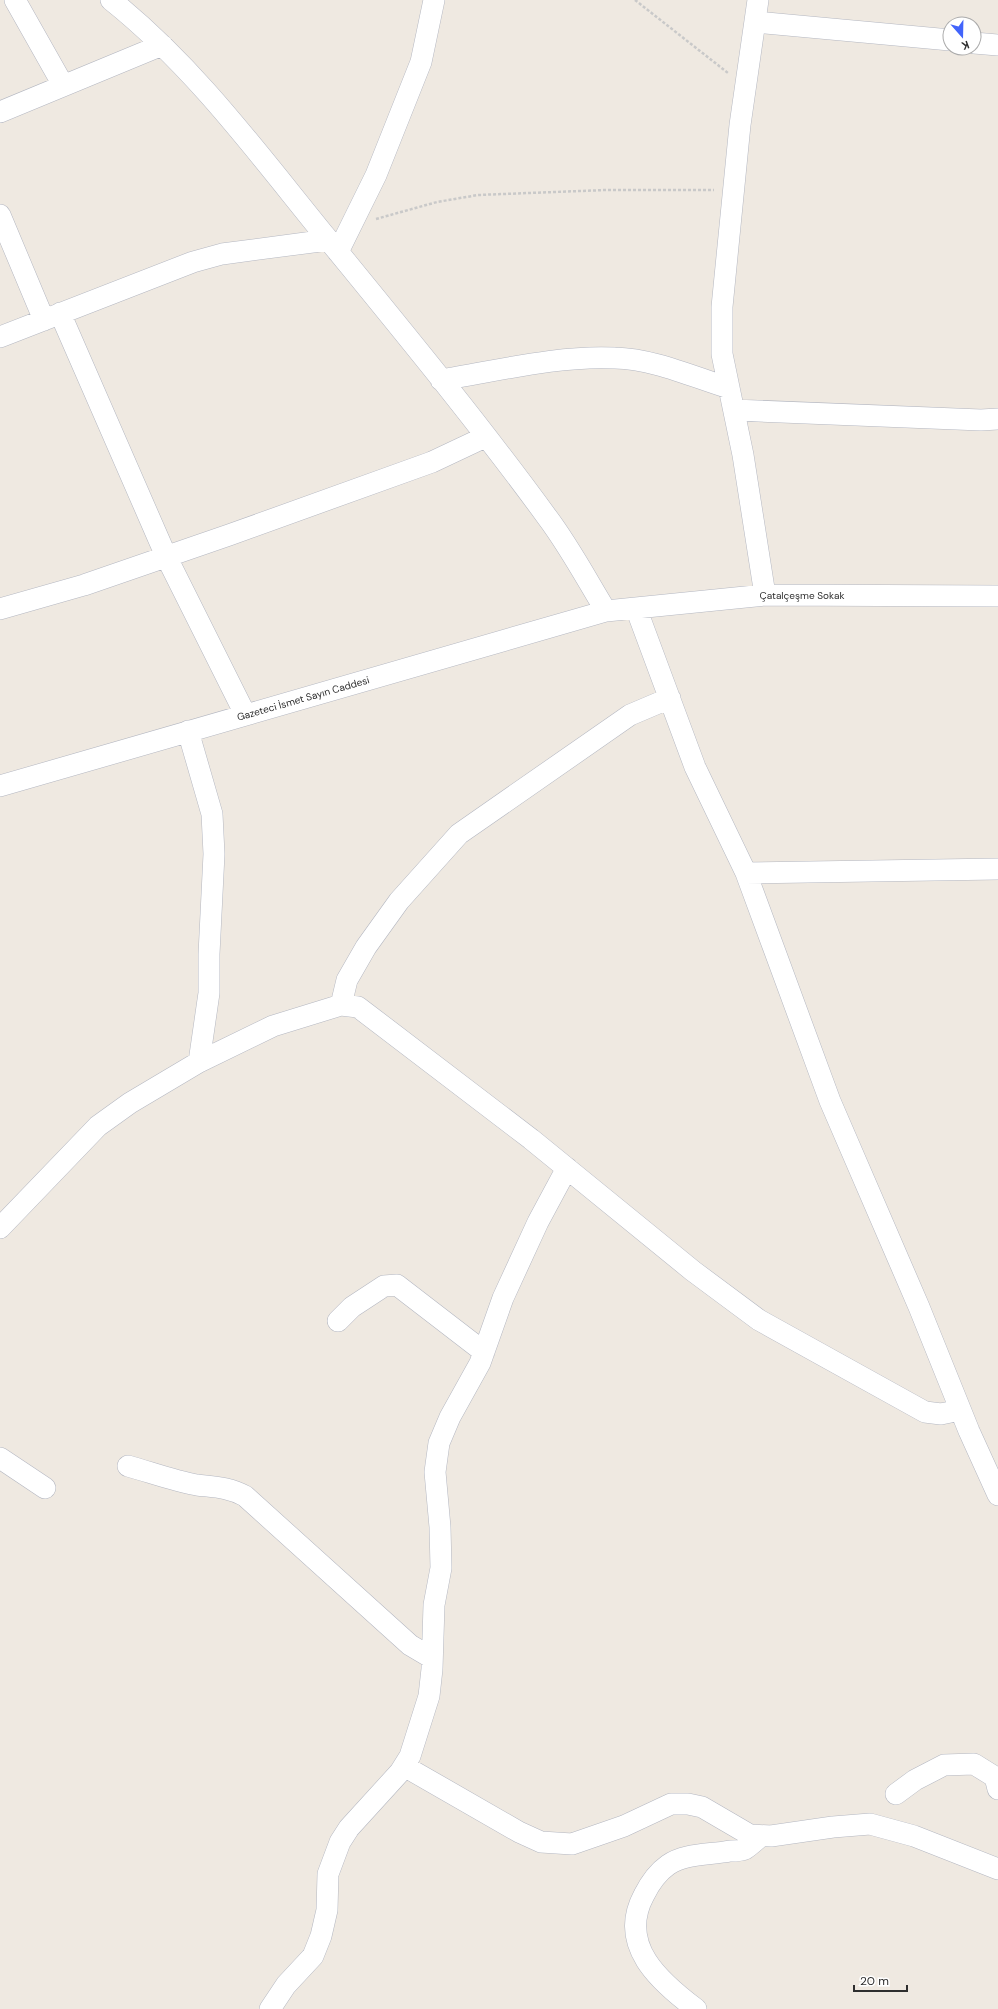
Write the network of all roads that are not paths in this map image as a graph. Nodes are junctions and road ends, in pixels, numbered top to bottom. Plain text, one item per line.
1 (9, 0) edge
2 (15, 0) edge
3 (434, 0) edge
4 (758, 0) edge
5 (115, 1) edge
6 (0, 4) edge
7 (755, 22) junction
8 (942, 39) edge
9 (982, 44) edge
10 (162, 45) junction
11 (998, 45) edge
12 (63, 85) junction
13 (0, 112) edge
14 (0, 215) edge
15 (333, 246) junction
16 (52, 316) junction
17 (0, 337) edge
18 (441, 380) junction
19 (729, 388) junction
20 (734, 410) junction
21 (998, 418) edge
22 (485, 437) junction
23 (166, 556) junction
24 (765, 595) junction
25 (998, 596) edge
26 (636, 608) junction
27 (0, 609) edge
28 (606, 611) junction
29 (670, 698) junction
30 (245, 714) junction
31 (188, 731) junction
32 (0, 786) edge
33 (998, 869) edge
34 (746, 873) junction
35 (341, 1005) junction
36 (199, 1062) junction
37 (567, 1168) junction
38 (0, 1228) edge
39 (338, 1321) dead end
40 (484, 1352) junction
41 (960, 1410) junction
42 (0, 1458) edge
43 (128, 1466) dead end
44 (45, 1488) dead end
45 (998, 1495) edge
46 (432, 1658) junction
47 (404, 1766) junction
48 (998, 1789) edge
49 (896, 1794) dead end
50 (762, 1836) junction
51 (998, 1869) edge
52 (270, 2009) edge
53 (696, 2009) edge

1 - 6 street
2 - 12 street
3 - 15 street
4 - 7 street
5 - 10 street
7 - 8 street
7 - 19 street
9 - 11 street
10 - 12 street
10 - 15 street
12 - 13 street
14 - 16 street
15 - 16 street
15 - 18 street
16 - 17 street
16 - 23 street
18 - 19 street
18 - 22 street
19 - 20 street
20 - 21 street
20 - 24 street
22 - 23 street
22 - 28 street
23 - 27 street
23 - 30 street
24 - 25 street, Çatalçeşme Sokak
24 - 26 street, Çatalçeşme Sokak
26 - 28 street, Çatalçeşme Sokak
26 - 29 street
28 - 30 street, Gazeteci İsmet Sayın Caddesi
29 - 34 street
29 - 35 street
30 - 31 street, Gazeteci İsmet Sayın Caddesi
31 - 32 street, Gazeteci İsmet Sayın Caddesi
31 - 36 street
33 - 34 street
34 - 41 street
35 - 36 street
35 - 37 street
36 - 38 street
37 - 40 street
37 - 41 street
39 - 40 street
40 - 46 street
41 - 45 street
42 - 44 street
43 - 46 street
46 - 47 street
47 - 50 street
47 - 52 street
48 - 49 street
50 - 51 street
50 - 53 street

